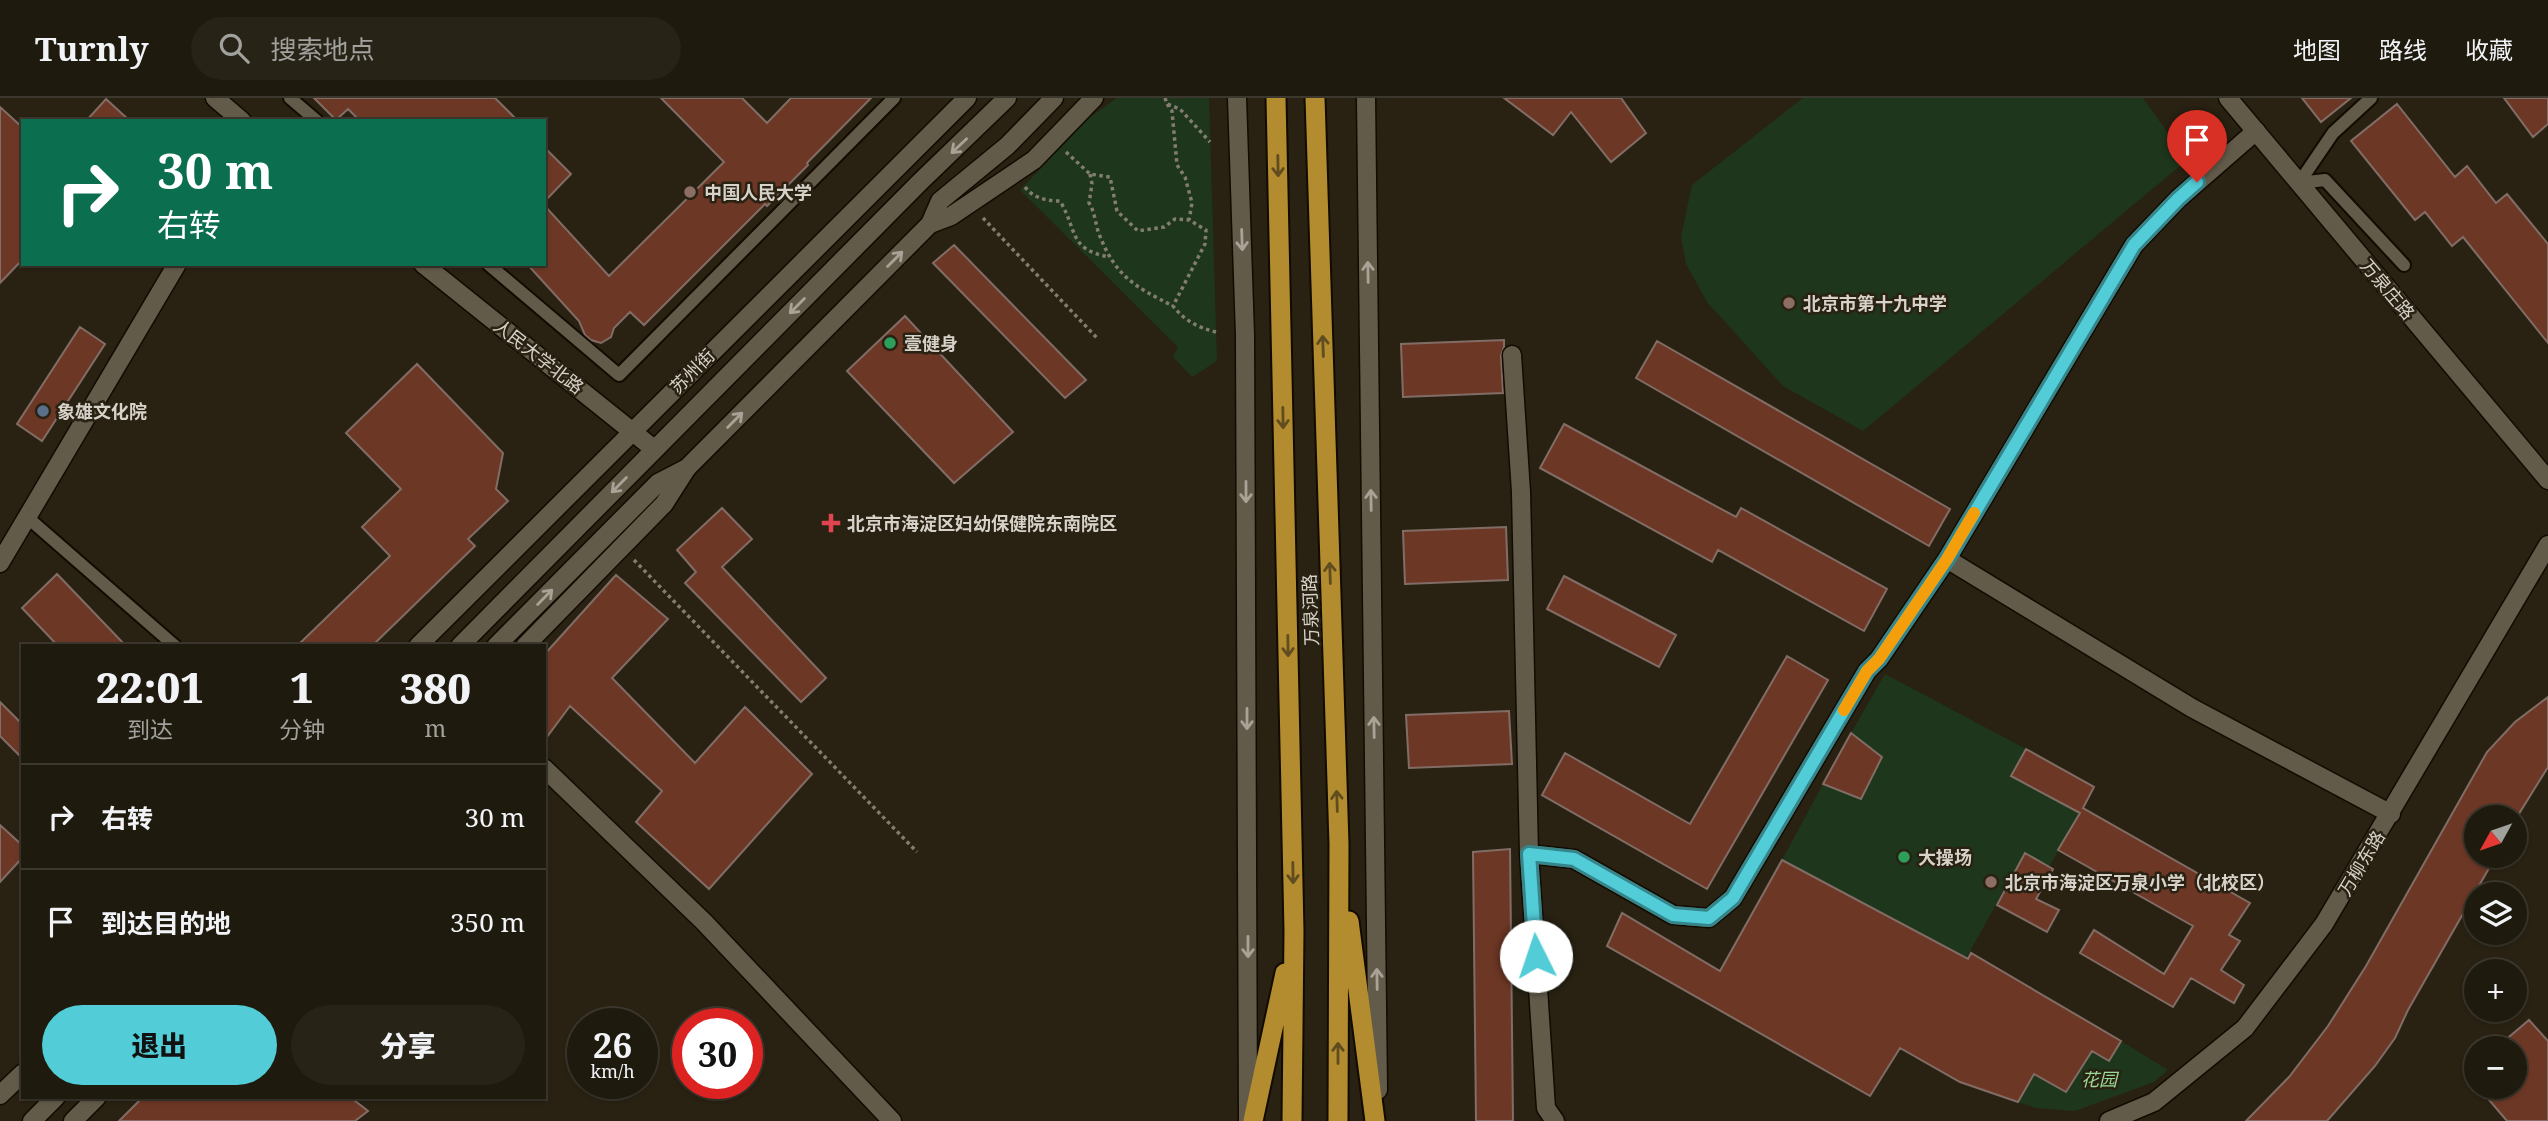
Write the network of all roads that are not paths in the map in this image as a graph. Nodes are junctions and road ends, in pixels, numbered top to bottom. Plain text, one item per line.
1 (215, 98) edge
2 (290, 98) edge
3 (894, 98) edge
4 (967, 98) edge
5 (1007, 98) edge
6 (1054, 98) edge
7 (1094, 98) edge
8 (1237, 98) edge
9 (1276, 98) edge
10 (1315, 98) edge
11 (1366, 98) edge
12 (2228, 98) edge
13 (2371, 98) edge
14 (240, 119) edge
15 (315, 119) edge
16 (2256, 131) junction
17 (2299, 183) junction
18 (930, 224) junction
19 (2404, 265) dead end
20 (176, 266) edge
21 (426, 266) edge
22 (490, 266) edge
23 (1512, 355) dead end
24 (632, 431) junction
25 (654, 449) junction
26 (687, 468) junction
27 (2548, 480) edge
28 (27, 517) junction
29 (2548, 545) edge
30 (1947, 559) junction
31 (0, 563) edge
32 (173, 644) edge
33 (420, 644) edge
34 (462, 644) edge
35 (498, 644) edge
36 (527, 644) edge
37 (546, 770) edge
38 (2390, 814) junction
39 (1339, 844) junction
40 (1529, 854) junction
41 (1294, 931) junction
42 (21, 1075) edge
43 (0, 1095) edge
44 (54, 1099) edge
45 (95, 1099) edge
46 (32, 1121) edge
47 (74, 1121) edge
48 (891, 1121) edge
49 (1251, 1121) edge
50 (1292, 1121) edge
51 (1338, 1121) edge
52 (1376, 1121) edge
53 (1555, 1121) edge
54 (2109, 1121) edge

1 - 14 street
2 - 15 lane
3 - 22 lane
4 - 24 street, 苏州街
5 -> 25 street, 苏州街
6 - 18 street
7 - 18 street
8 -> 49 street
9 -> 41 highway, 万泉河路
39 -> 10 highway, 万泉河路
52 -> 11 street
12 - 16 street, 万泉庄路
13 - 17 lane
16 - 17 street, 万泉庄路
16 - 30 street
17 - 19 lane
17 - 27 street, 万泉庄路
26 -> 18 street
20 - 28 street
21 - 24 street, 人民大学北路
23 - 40 street
24 - 25 street, 人民大学北路
24 - 33 street, 苏州街
25 -> 34 street, 苏州街
35 -> 26 street
26 - 36 street
28 - 31 street
28 - 32 lane
29 - 38 street, 万柳东路
30 - 38 street
30 - 40 street
37 - 48 street
38 - 54 street, 万柳东路
51 -> 39 highway, 万泉河路
39 - 52 highway
40 - 53 street
41 - 49 highway
41 - 50 highway, 万泉河路
42 - 43 street
44 - 46 street
45 - 47 street

